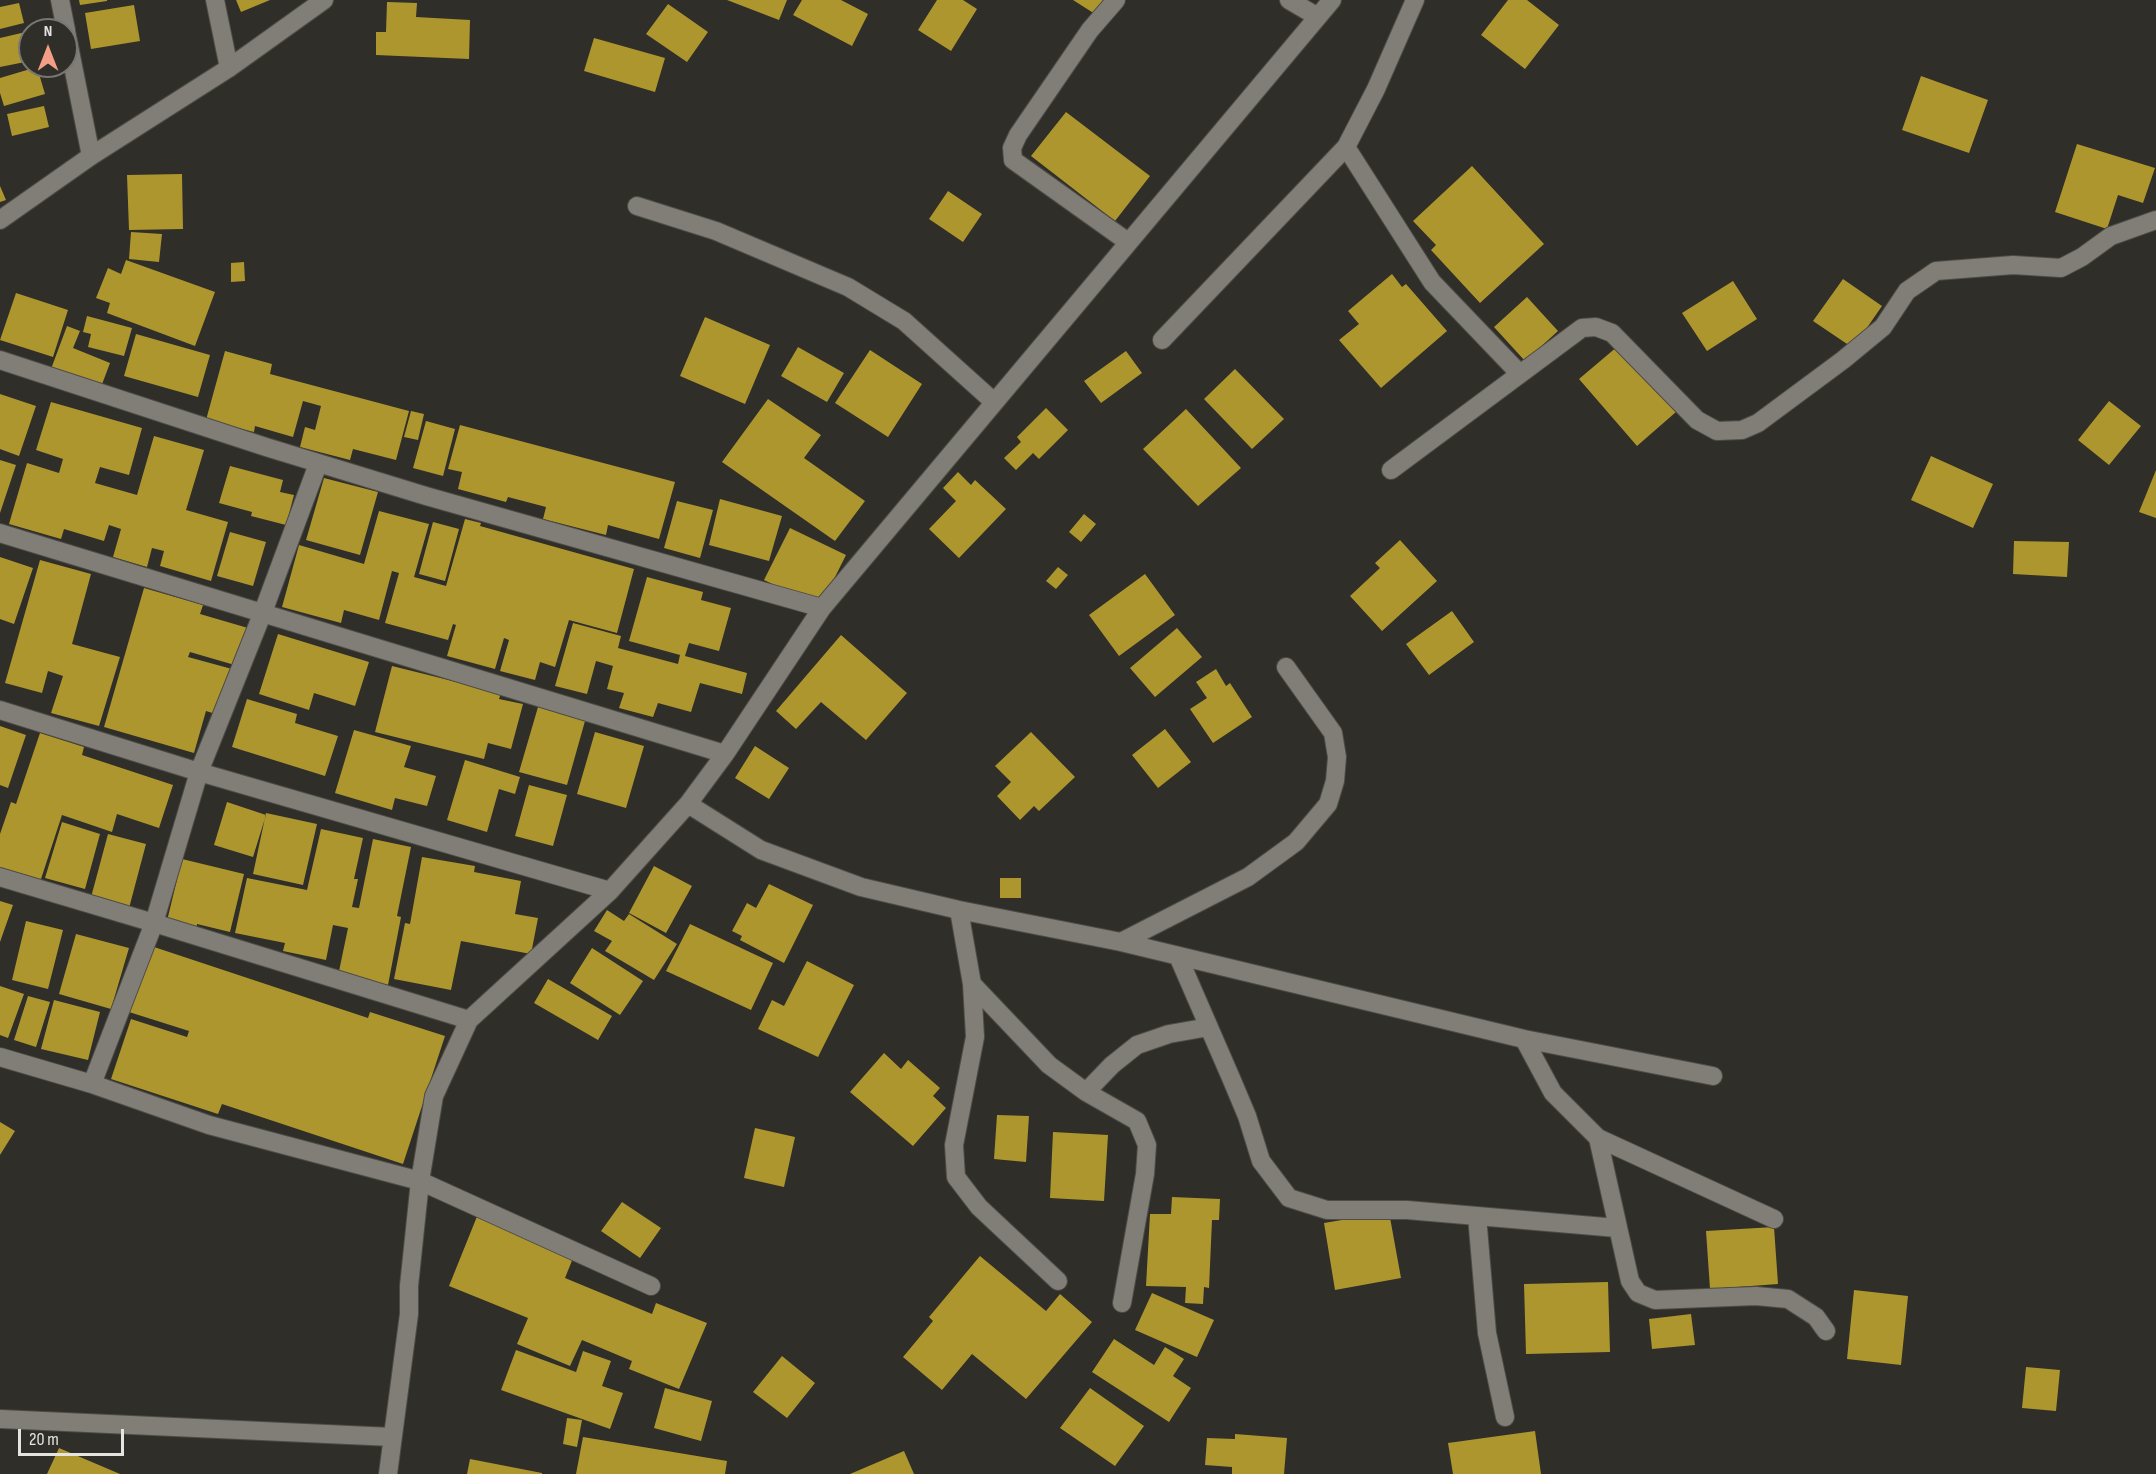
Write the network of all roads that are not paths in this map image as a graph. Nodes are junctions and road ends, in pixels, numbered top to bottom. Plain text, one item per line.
1 (60, 0) edge
2 (215, 0) edge
3 (324, 0) edge
4 (1116, 0) edge
5 (1289, 0) edge
6 (1332, 0) edge
7 (1415, 0) edge
8 (1318, 17) junction
9 (64, 18) edge
10 (229, 68) junction
11 (76, 78) edge
12 (1346, 147) junction
13 (91, 156) junction
14 (637, 206) dead end
15 (0, 220) edge
16 (2156, 220) edge
17 (1128, 242) junction
18 (1162, 340) dead end
19 (0, 360) edge
20 (1520, 374) junction
21 (994, 402) junction
22 (318, 464) junction
23 (1391, 470) dead end
24 (0, 533) edge
25 (822, 608) junction
26 (262, 612) junction
27 (1286, 667) dead end
28 (0, 710) edge
29 (725, 754) junction
30 (198, 772) junction
31 (688, 804) junction
32 (0, 878) edge
33 (610, 891) junction
34 (959, 910) junction
35 (154, 922) junction
36 (1121, 942) junction
37 (1178, 956) junction
38 (972, 984) junction
39 (469, 1020) junction
40 (1209, 1027) junction
41 (1524, 1039) junction
42 (0, 1057) edge
43 (1713, 1076) dead end
44 (92, 1084) junction
45 (1086, 1092) junction
46 (1598, 1138) junction
47 (420, 1181) junction
48 (1477, 1216) junction
49 (1774, 1219) dead end
50 (1617, 1228) junction
51 (1058, 1281) dead end
52 (651, 1286) dead end
53 (1122, 1303) dead end
54 (1826, 1331) dead end
55 (1505, 1417) dead end
56 (0, 1419) edge
57 (392, 1437) junction
58 (388, 1474) edge

1 - 9 street
2 - 10 street
3 - 10 street
4 - 17 street
5 - 8 street
6 - 8 street
7 - 12 street
8 - 17 street
10 - 13 street
11 - 13 street
12 - 18 street
12 - 20 street
13 - 15 street
14 - 21 street
16 - 20 street
17 - 21 street
19 - 22 street
20 - 23 street
21 - 25 street
22 - 25 street
22 - 26 street
24 - 26 street
25 - 29 street
26 - 29 street
26 - 30 street
27 - 36 street
28 - 30 street
29 - 31 street
30 - 33 street
30 - 35 street
31 - 33 street
31 - 34 street
32 - 35 street
33 - 39 street
34 - 36 street
34 - 38 street
35 - 39 street
35 - 44 street
36 - 37 street
37 - 40 street
37 - 41 street
38 - 45 street
38 - 51 street
39 - 47 street
40 - 45 street
40 - 48 street
41 - 43 street
41 - 46 street
42 - 44 street
44 - 47 street
45 - 53 street
46 - 49 street
46 - 50 street
47 - 52 street
47 - 57 street
48 - 50 street
48 - 55 street
50 - 54 street
56 - 57 street
57 - 58 street

